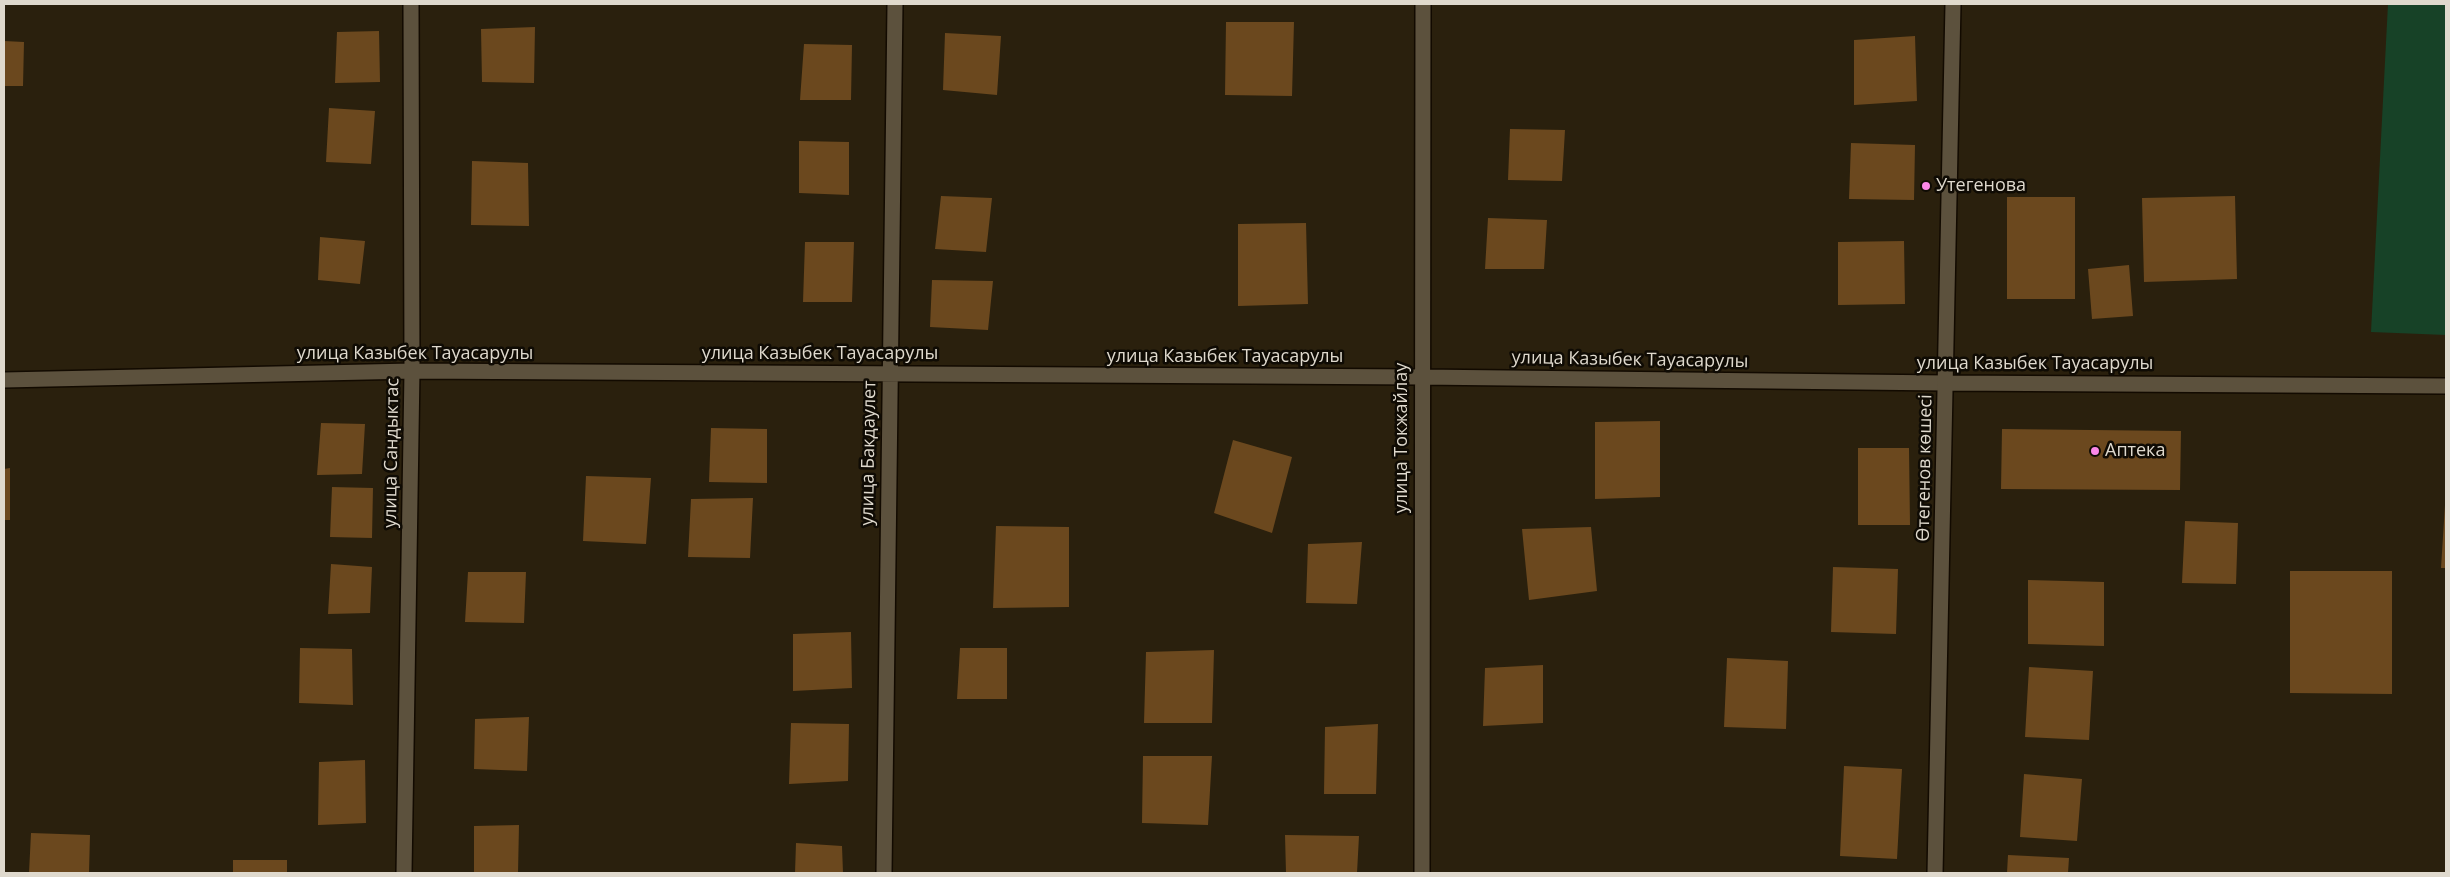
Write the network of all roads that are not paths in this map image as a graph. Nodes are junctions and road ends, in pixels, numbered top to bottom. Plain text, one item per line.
1 (411, 4) edge
2 (895, 4) edge
3 (1423, 4) edge
4 (1953, 4) edge
5 (412, 371) junction
6 (888, 374) junction
7 (1421, 377) junction
8 (4, 380) edge
9 (1945, 383) junction
10 (2446, 386) edge
11 (404, 873) edge
12 (884, 873) edge
13 (1422, 873) edge
14 (1935, 873) edge

1 - 5 street, улица Сандыктас
2 - 6 street, улица Бакдаулет
3 - 7 street, улица Токжайлау
4 - 9 street, Өтегенов көшесі
5 - 6 street, улица Казыбек Тауасарулы
5 - 8 street, улица Казыбек Тауасарулы
5 - 11 street, улица Сандыктас
6 - 7 street, улица Казыбек Тауасарулы
6 - 12 street, улица Бакдаулет
7 - 9 street, улица Казыбек Тауасарулы
7 - 13 street, улица Токжайлау
9 - 10 street, улица Казыбек Тауасарулы
9 - 14 street, Өтегенов көшесі

